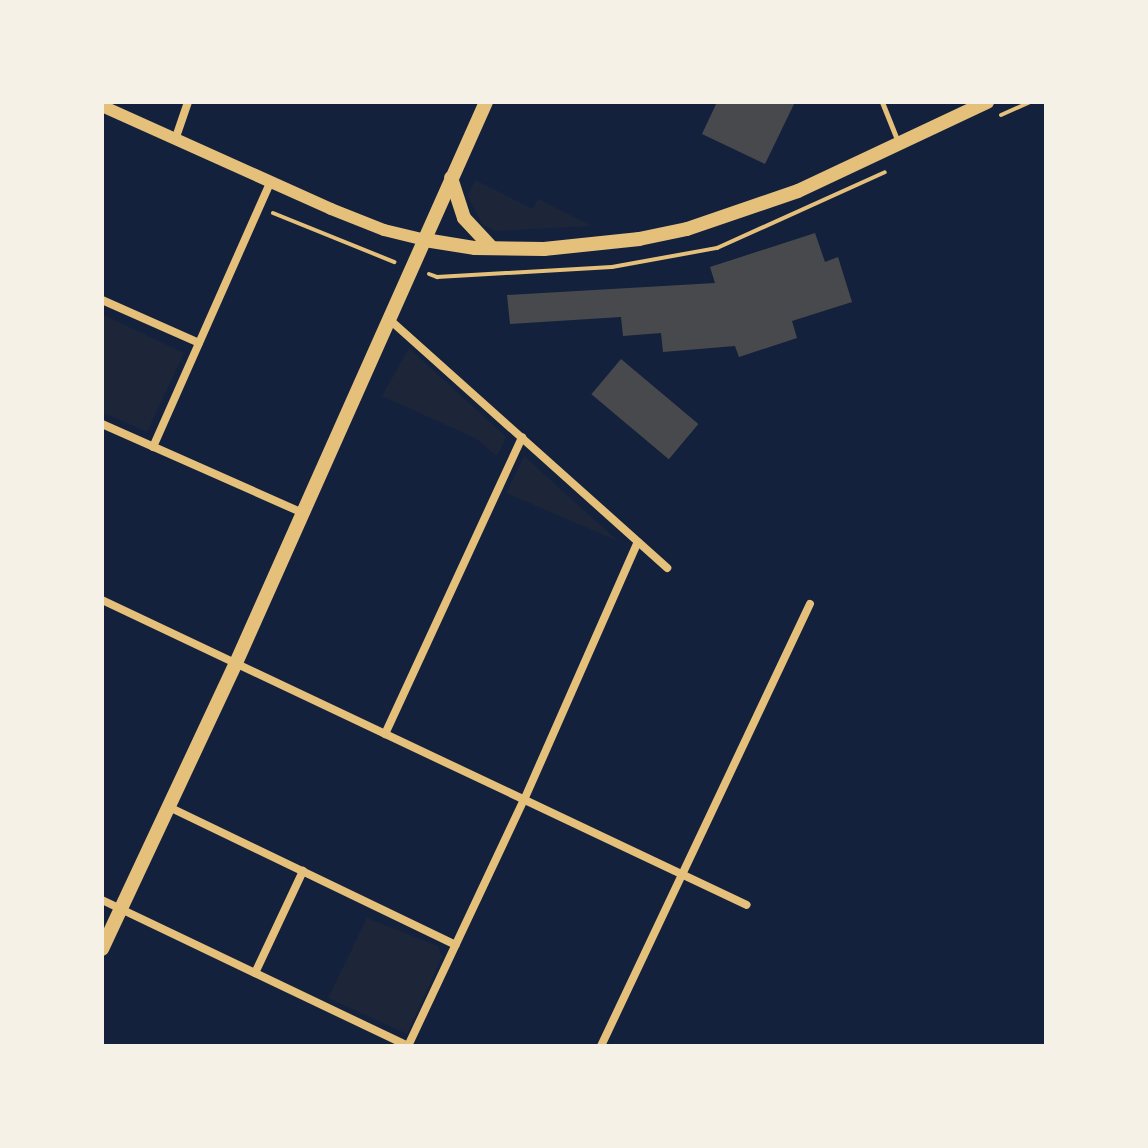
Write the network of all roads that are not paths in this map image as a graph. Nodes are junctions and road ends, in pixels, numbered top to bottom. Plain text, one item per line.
1 (188, 102) edge
2 (486, 102) edge
3 (882, 102) edge
4 (987, 102) edge
5 (102, 106) edge
6 (175, 140) junction
7 (898, 144) junction
8 (450, 178) junction
9 (270, 183) junction
10 (425, 240) junction
11 (494, 249) junction
12 (102, 300) edge
13 (390, 320) junction
14 (199, 343) junction
15 (102, 424) edge
16 (522, 437) junction
17 (153, 447) junction
18 (303, 513) junction
19 (638, 542) junction
20 (667, 568) dead end
21 (102, 600) edge
22 (810, 604) dead end
23 (236, 663) junction
24 (385, 734) junction
25 (524, 800) junction
26 (169, 807) junction
27 (303, 871) junction
28 (682, 874) junction
29 (102, 900) edge
30 (747, 905) dead end
31 (121, 909) junction
32 (456, 945) junction
33 (102, 949) edge
34 (255, 973) junction
35 (408, 1046) edge
36 (601, 1046) edge

1 - 6 street
2 - 8 main road
3 - 7 lane
4 - 7 main road
5 - 6 street
6 - 9 street
7 - 11 main road
8 - 10 main road
8 - 11 main road
9 - 10 street
9 - 14 street
10 - 11 main road
10 - 13 main road
12 - 14 street
13 - 16 street
13 - 18 main road
14 - 17 street
15 - 17 street
16 - 19 street
16 - 24 street
17 - 18 street
18 - 23 main road
19 - 20 street
19 - 25 street
21 - 23 street
22 - 28 street
23 - 24 street
23 - 26 main road
24 - 25 street
25 - 28 street
25 - 32 street
26 - 27 street
26 - 31 main road
27 - 32 street
27 - 34 street
28 - 30 street
28 - 36 street
29 - 31 street
31 - 33 main road
31 - 34 street
32 - 35 street
34 - 35 street

